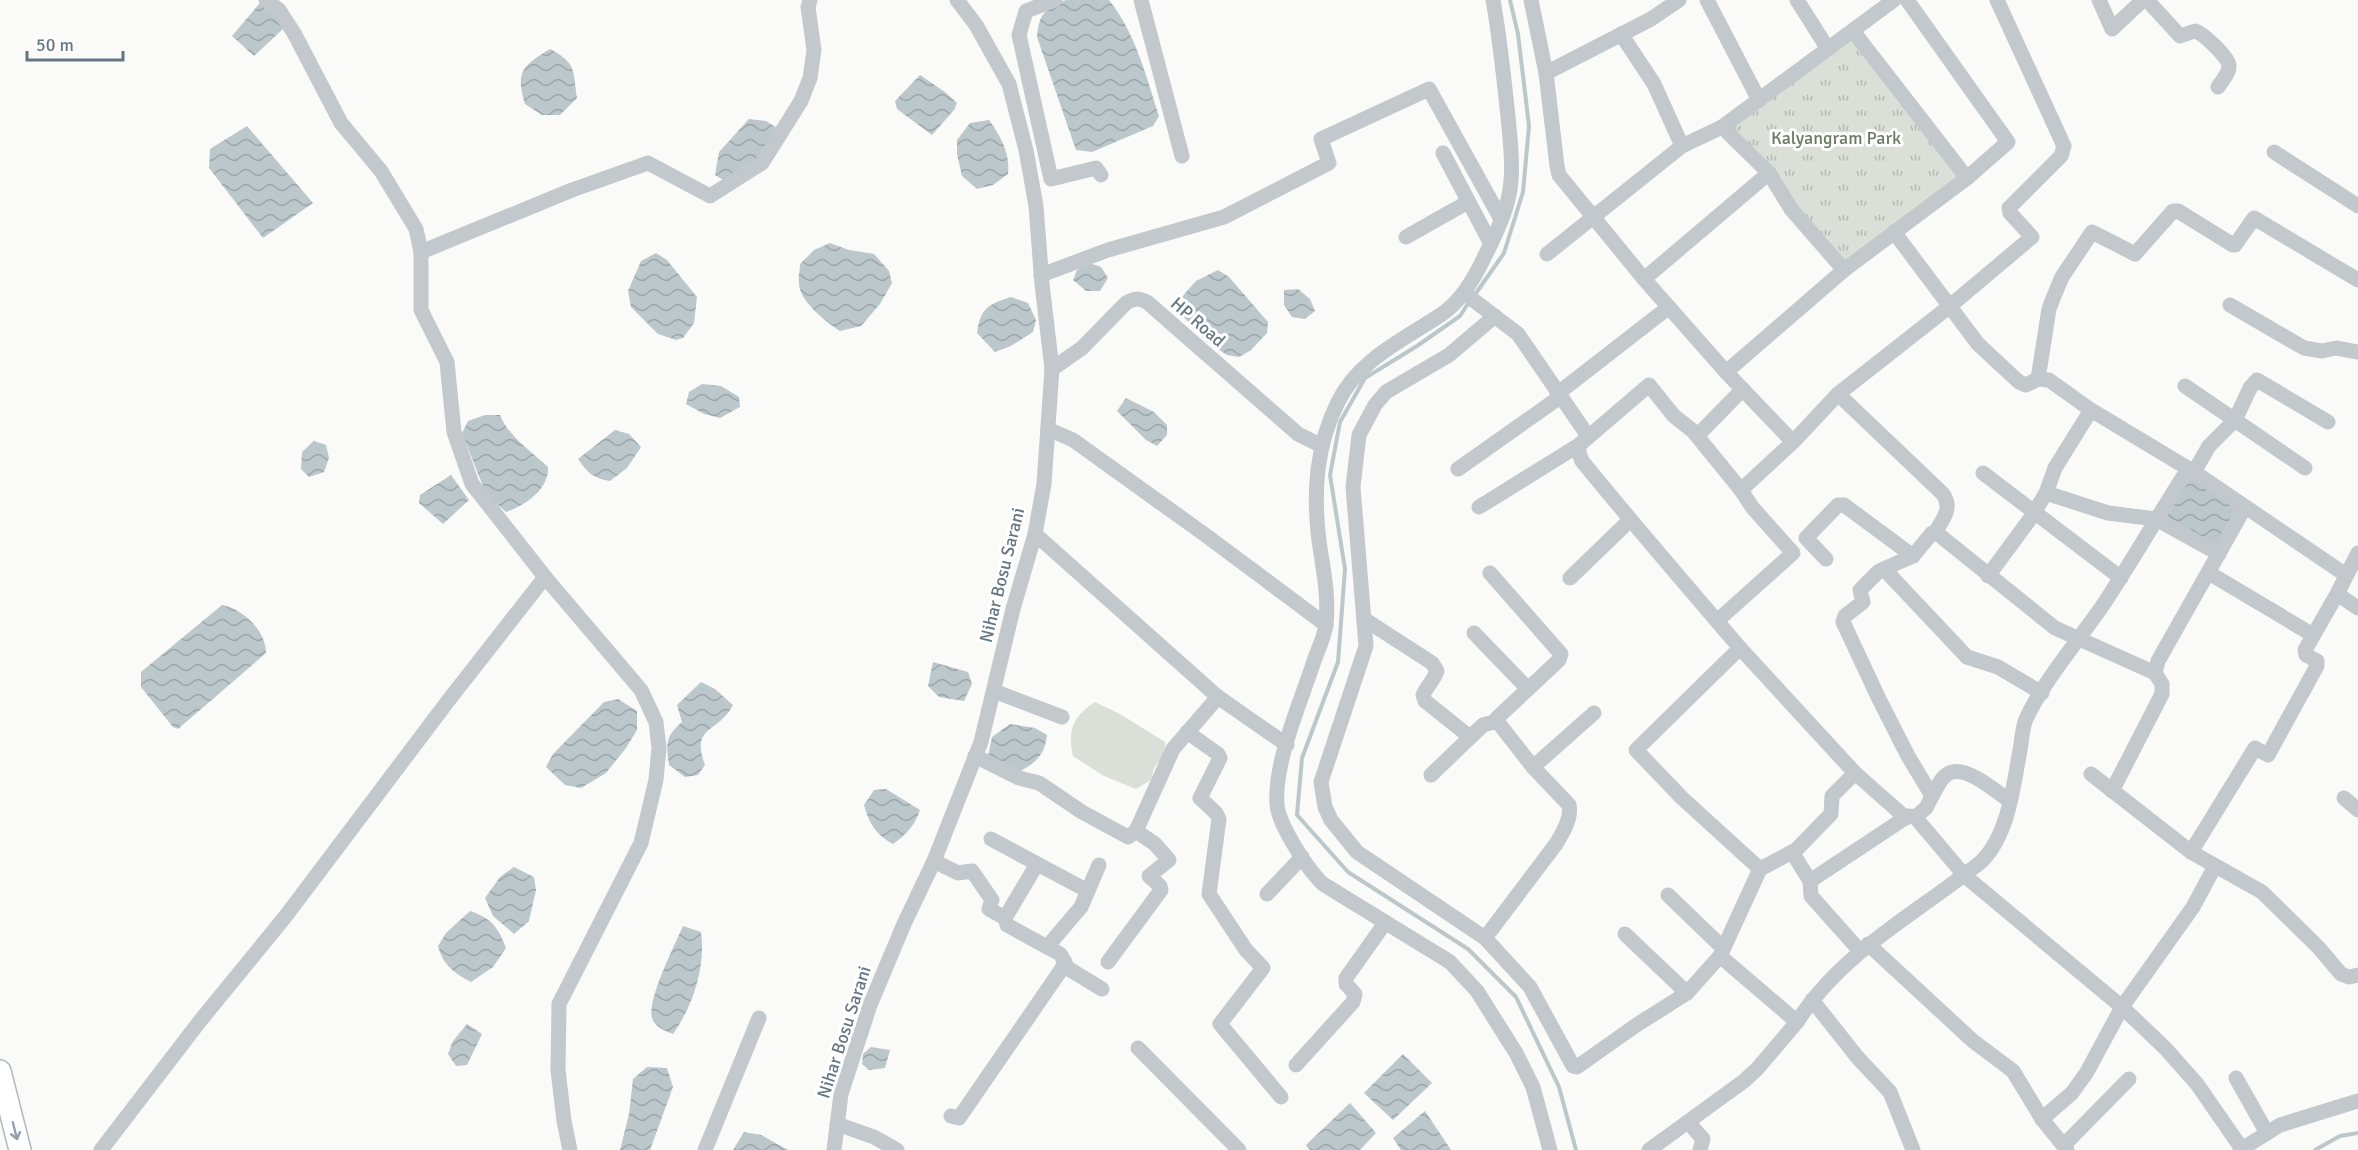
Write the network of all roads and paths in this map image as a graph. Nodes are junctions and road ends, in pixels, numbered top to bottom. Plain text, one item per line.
1 (266, 0) edge
2 (810, 0) edge
3 (957, 0) edge
4 (1055, 0) edge
5 (1141, 0) edge
6 (1493, 0) edge
7 (1531, 0) edge
8 (1679, 0) edge
9 (1707, 0) edge
10 (1797, 0) edge
11 (1894, 0) edge
12 (1907, 0) edge
13 (2099, 0) edge
14 (2145, 0) edge
15 (2002, 2) edge
16 (1853, 31) junction
17 (1621, 34) junction
18 (1828, 49) junction
19 (1546, 74) junction
20 (2218, 87) dead end
21 (1759, 100) junction
22 (1722, 128) junction
23 (1682, 146) junction
24 (2274, 152) dead end
25 (1443, 153) dead end
26 (1182, 156) dead end
27 (1769, 173) junction
28 (1101, 175) dead end
29 (1967, 178) junction
30 (1468, 202) junction
31 (2358, 206) edge
32 (1593, 217) junction
33 (1501, 219) junction
34 (1894, 232) junction
35 (1406, 237) dead end
36 (1491, 244) junction
37 (421, 252) junction
38 (1547, 254) dead end
39 (1844, 270) junction
40 (1041, 274) junction
41 (1644, 279) junction
42 (2358, 280) edge
43 (1467, 294) junction
44 (2230, 305) dead end
45 (1950, 306) junction
46 (1669, 308) junction
47 (1490, 312) junction
48 (2358, 352) edge
49 (1052, 369) junction
50 (1726, 372) junction
51 (2038, 379) junction
52 (2185, 386) dead end
53 (1743, 389) junction
54 (1838, 394) junction
55 (1558, 395) junction
56 (2091, 410) junction
57 (2235, 420) junction
58 (2328, 422) dead end
59 (1048, 429) junction
60 (1697, 436) junction
61 (1584, 440) junction
62 (1793, 441) junction
63 (1320, 445) junction
64 (2305, 468) dead end
65 (1458, 469) dead end
66 (2191, 471) junction
67 (1983, 473) dead end
68 (1741, 489) junction
69 (2046, 493) junction
70 (1479, 507) dead end
71 (2245, 507) junction
72 (2034, 513) junction
73 (2156, 519) junction
74 (1630, 520) junction
75 (1935, 533) junction
76 (1035, 534) junction
77 (2358, 553) edge
78 (2219, 554) junction
79 (1913, 556) junction
80 (1826, 559) dead end
81 (1884, 569) junction
82 (1490, 573) dead end
83 (2209, 573) junction
84 (1988, 576) junction
85 (2346, 576) junction
86 (545, 577) junction
87 (1570, 578) dead end
88 (2121, 578) junction
89 (2337, 594) junction
90 (2358, 608) edge
91 (1364, 619) junction
92 (1717, 621) junction
93 (1326, 625) junction
94 (1474, 633) dead end
95 (2313, 635) junction
96 (2078, 639) junction
97 (1740, 648) junction
98 (2155, 674) junction
99 (1528, 689) junction
100 (994, 691) junction
101 (2042, 693) junction
102 (1218, 697) junction
103 (1594, 712) dead end
104 (1062, 717) dead end
105 (1497, 721) junction
106 (1187, 732) junction
107 (1470, 737) junction
108 (1287, 745) junction
109 (975, 756) junction
110 (1533, 767) junction
111 (1855, 773) junction
112 (2091, 774) dead end
113 (1431, 776) dead end
114 (2112, 790) junction
115 (1932, 796) junction
116 (2344, 798) dead end
117 (2010, 801) junction
118 (2358, 810) edge
119 (1911, 817) junction
120 (1136, 831) junction
121 (991, 839) dead end
122 (1792, 852) junction
123 (2191, 852) junction
124 (1302, 857) junction
125 (934, 861) junction
126 (1037, 864) junction
127 (1099, 865) dead end
128 (2215, 866) junction
129 (1760, 869) junction
130 (1965, 876) junction
131 (1810, 881) junction
132 (1088, 891) junction
133 (1267, 894) dead end
134 (1668, 895) dead end
135 (1005, 918) junction
136 (1385, 923) junction
137 (1625, 934) dead end
138 (1485, 938) junction
139 (1047, 947) junction
140 (1864, 948) junction
141 (1721, 952) junction
142 (1108, 962) dead end
143 (1064, 966) junction
144 (2358, 975) edge
145 (1102, 989) dead end
146 (1687, 993) junction
147 (1812, 1000) junction
148 (2122, 1007) junction
149 (759, 1018) dead end
150 (1797, 1022) junction
151 (1138, 1048) dead end
152 (1296, 1065) dead end
153 (0, 1071) edge
154 (2236, 1078) dead end
155 (2129, 1079) dead end
156 (1281, 1097) dead end
157 (2358, 1101) edge
158 (951, 1116) dead end
159 (2042, 1119) junction
160 (1688, 1122) junction
161 (837, 1124) junction
162 (2267, 1133) junction
163 (2066, 1147) edge
164 (2241, 1149) edge
165 (20, 1150) edge
166 (101, 1150) edge
167 (570, 1150) edge
168 (705, 1150) edge
169 (834, 1150) edge
170 (897, 1150) edge
171 (1239, 1150) edge
172 (1550, 1150) edge
173 (1649, 1150) edge
174 (1700, 1150) edge
175 (1913, 1150) edge

1 - 37 street
2 - 37 street
3 - 40 street, Nihar Bosu Sarani
4 - 28 street
5 - 26 street
6 - 33 street
7 - 19 street
8 - 17 street
9 - 21 street
10 - 18 street
11 - 16 street
12 - 29 street
13 - 14 street
14 - 20 street
15 - 45 street
16 - 18 street
16 - 29 street
17 - 19 street
17 - 23 street
18 - 21 street
19 - 32 street
21 - 22 street
22 - 23 street
22 - 27 street
23 - 32 street
24 - 31 street
25 - 30 street
27 - 39 street
27 - 41 street
29 - 34 street
30 - 35 street
30 - 36 street
32 - 38 street
32 - 41 street
33 - 36 street
33 - 40 street
34 - 39 street
34 - 45 street
36 - 43 street
37 - 86 street
39 - 50 street
40 - 49 street, Nihar Bosu Sarani
41 - 46 street
42 - 51 street
43 - 47 street
43 - 63 street
44 - 48 street
45 - 51 street
45 - 54 street
46 - 50 street
46 - 55 street
47 - 55 street
47 - 91 street
49 - 59 street, Nihar Bosu Sarani
49 - 63 street, HP Road
50 - 53 street
51 - 56 street
52 - 57 street
53 - 60 street
53 - 62 street
54 - 62 street
54 - 75 street
55 - 61 street
55 - 65 street
56 - 66 street
56 - 69 street
57 - 58 street
57 - 64 street
57 - 66 street
59 - 76 street, Nihar Bosu Sarani
59 - 93 street
60 - 61 street
60 - 68 street
61 - 70 street
61 - 74 street
62 - 68 street
63 - 93 street
66 - 71 street
66 - 73 street
67 - 72 street
68 - 92 street
69 - 72 street
69 - 73 street
71 - 78 street
71 - 85 street
72 - 84 street
72 - 88 street
73 - 78 street
73 - 88 street
74 - 87 street
74 - 92 street
75 - 79 street
75 - 84 street
76 - 100 street, Nihar Bosu Sarani
76 - 102 street
77 - 85 street
78 - 83 street
79 - 80 street
79 - 81 street
81 - 101 street
81 - 115 street
82 - 99 street
83 - 95 street
83 - 98 street
84 - 96 street
85 - 89 street
86 - 166 street
86 - 167 street
88 - 96 street
89 - 90 street
89 - 95 street
91 - 107 street
91 - 138 street
92 - 97 street
93 - 108 street
94 - 99 street
95 - 123 street
96 - 98 street
96 - 101 street
97 - 111 street
97 - 129 street
98 - 114 street
99 - 105 street
100 - 104 street
100 - 109 street, Nihar Bosu Sarani
101 - 117 street
102 - 106 street
102 - 108 street
103 - 110 street
105 - 107 street
105 - 110 street
106 - 120 street
106 - 156 street
107 - 113 street
108 - 124 street
109 - 120 street
109 - 125 street, Nihar Bosu Sarani
110 - 138 street
111 - 119 street
111 - 122 street
112 - 114 street
114 - 123 street
115 - 117 street
115 - 119 street
116 - 118 street
117 - 130 street
119 - 130 street
119 - 131 street
120 - 142 street
121 - 126 street
122 - 129 street
122 - 131 street
123 - 128 street
124 - 133 street
124 - 136 street
125 - 135 street
125 - 161 street, Nihar Bosu Sarani
126 - 132 street
126 - 135 street
127 - 132 street
128 - 144 street
128 - 148 street
129 - 141 street
130 - 140 street
130 - 148 street
131 - 140 street
132 - 139 street
134 - 141 street
135 - 139 street
136 - 152 street
136 - 172 street
137 - 146 street
138 - 146 street
139 - 143 street
140 - 147 street
140 - 159 street
141 - 146 street
141 - 150 street
143 - 145 street
143 - 158 street
147 - 150 street
147 - 175 street
148 - 159 street
148 - 164 street
149 - 168 street
150 - 160 street
151 - 171 street
153 -> 165 highway
154 - 162 street
155 - 163 street
157 - 162 street
159 - 163 street
160 - 173 street
160 - 174 street
161 - 169 street, Nihar Bosu Sarani
161 - 170 street
162 - 164 street

